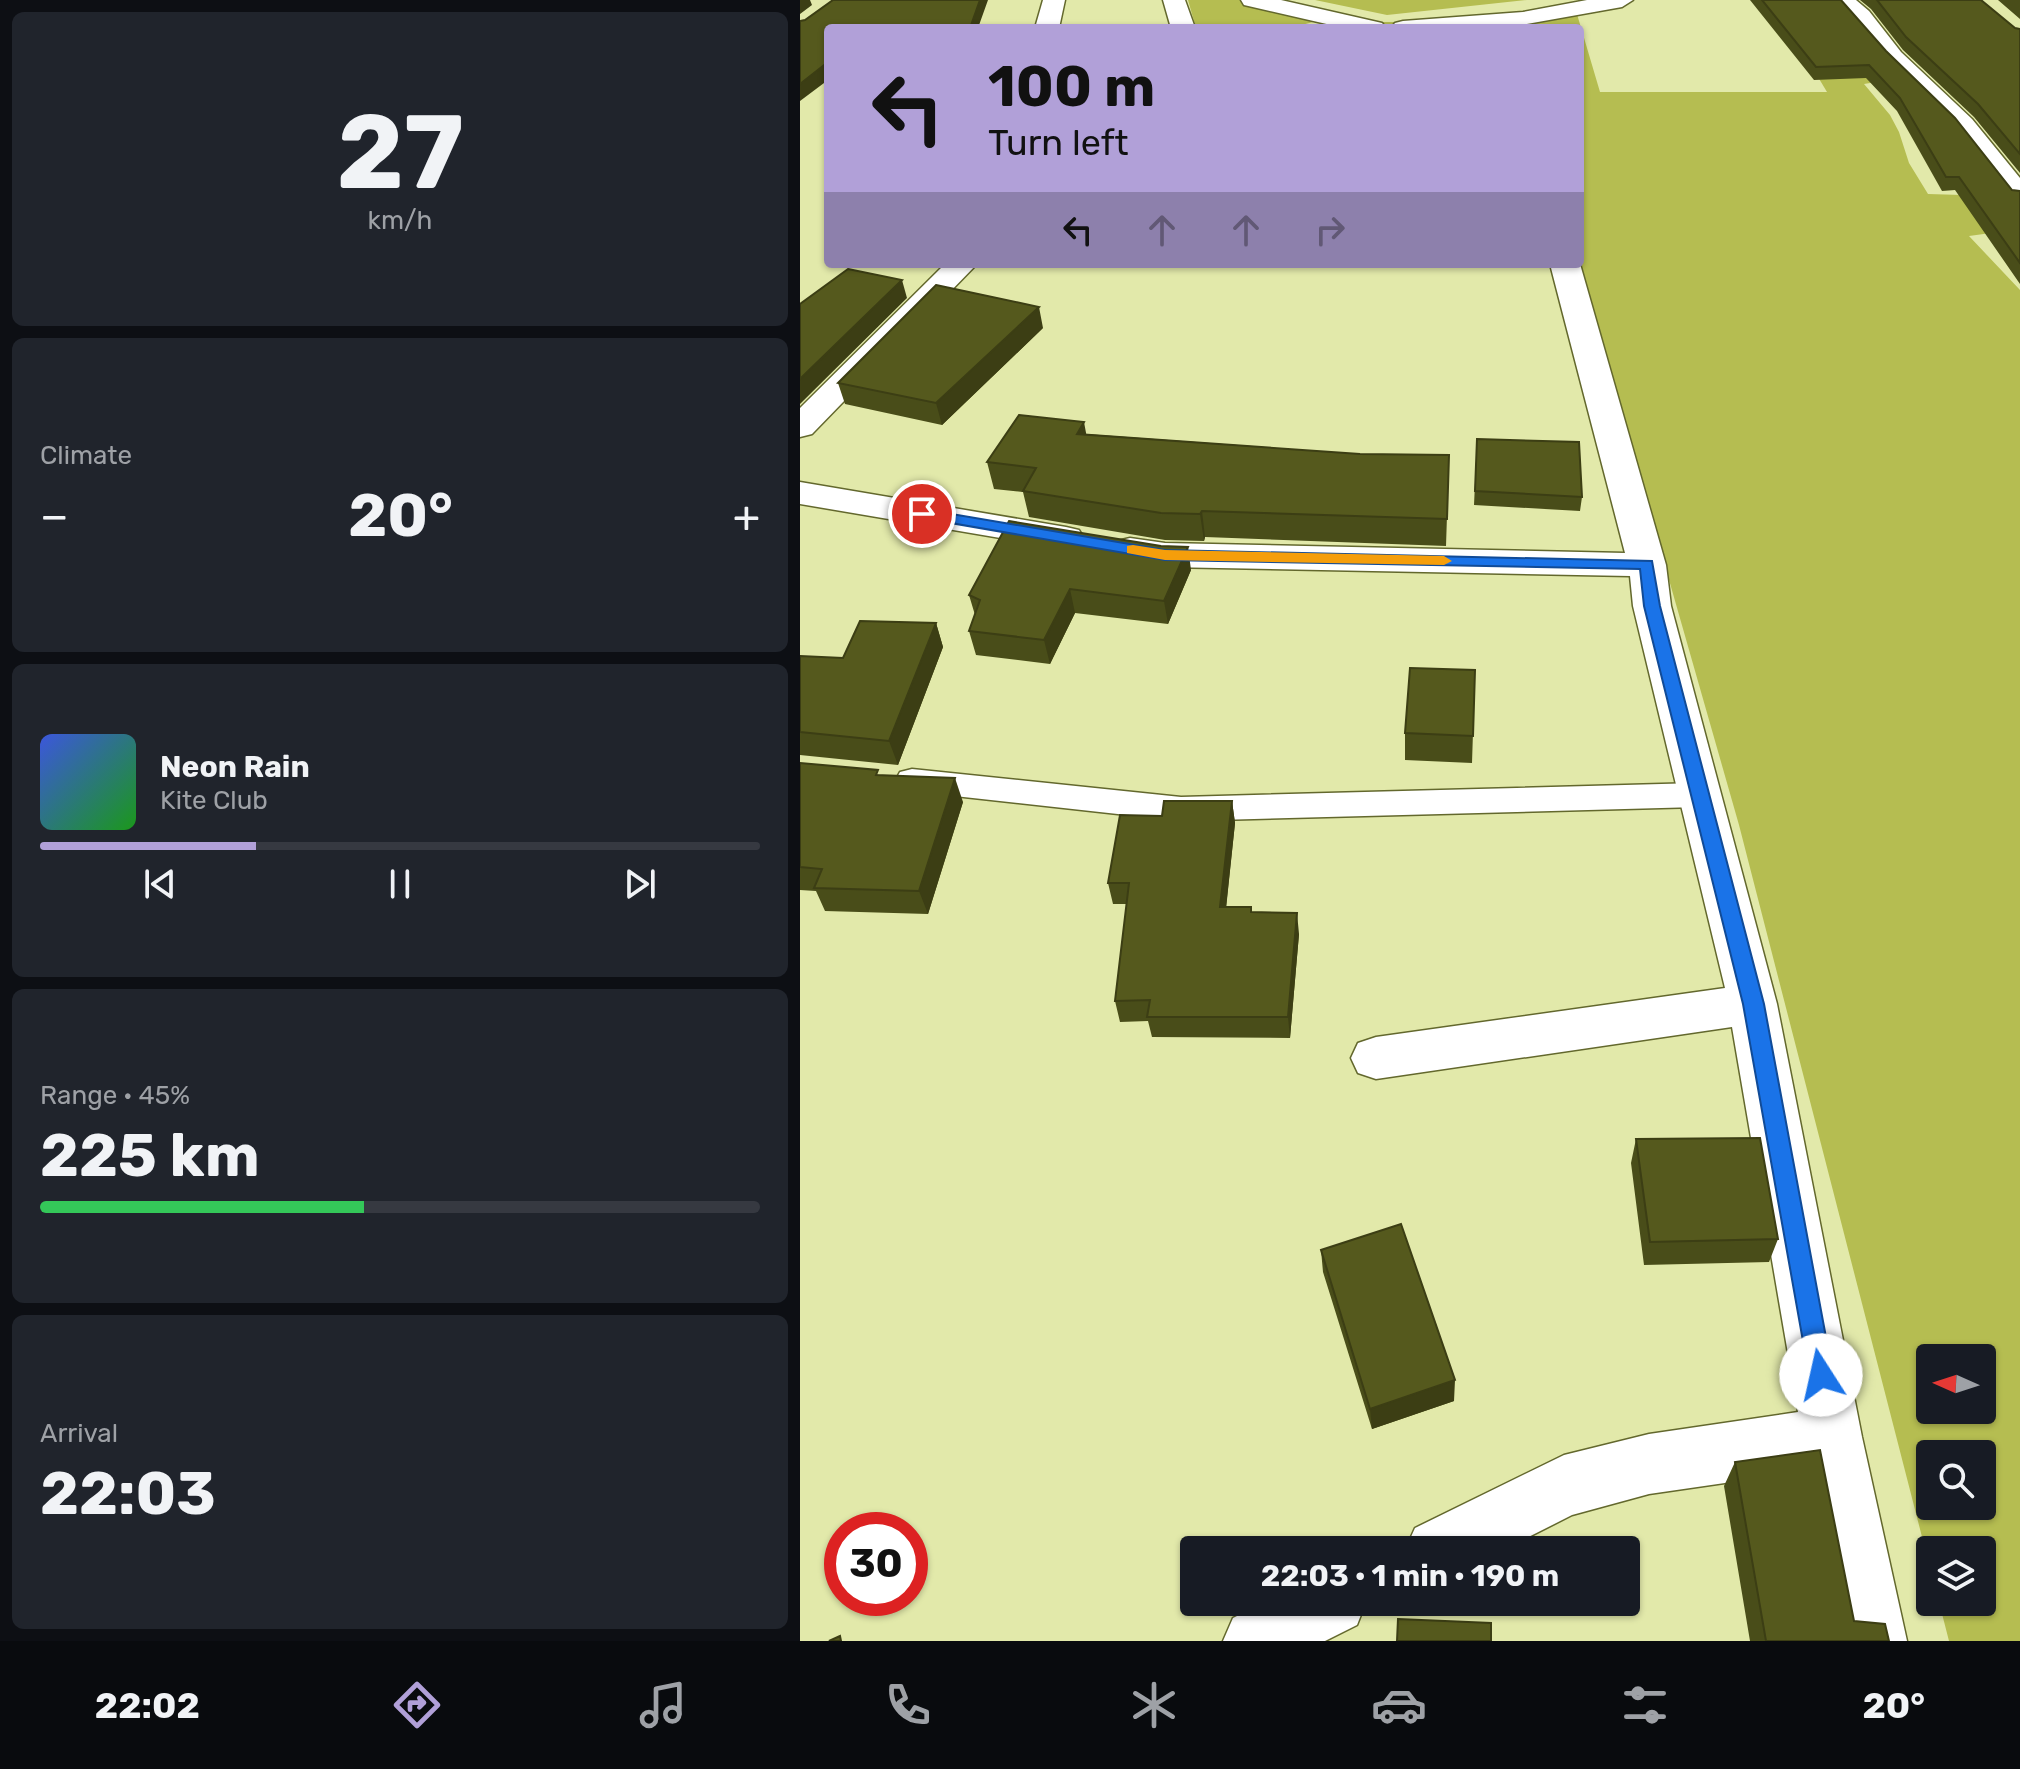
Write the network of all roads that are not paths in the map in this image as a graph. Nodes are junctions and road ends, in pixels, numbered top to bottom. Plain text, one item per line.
1 (1054, 0) edge
2 (1174, 0) edge
3 (1252, 0) edge
4 (1622, 0) edge
5 (1842, 0) edge
6 (1048, 24) edge
7 (1182, 24) edge
8 (1357, 24) edge
9 (1479, 24) edge
10 (2020, 196) edge
11 (958, 268) edge
12 (1566, 268) edge
13 (800, 427) edge
14 (800, 493) edge
15 (1647, 565) junction
16 (887, 778) edge
17 (1698, 795) junction
18 (1753, 1004) junction
19 (1376, 1058) dead end
20 (1832, 1437) junction
21 (1465, 1536) edge
22 (1306, 1616) edge
23 (1256, 1641) edge
24 (1874, 1641) edge

1 - 6 street
2 - 7 street
3 - 8 street
4 - 9 street
5 - 10 street
11 - 13 street
12 - 15 street
14 - 15 street
15 - 17 street
16 - 17 lane
17 - 18 street
18 - 19 street
18 - 20 street
20 - 21 street
20 - 24 street
22 - 23 street

